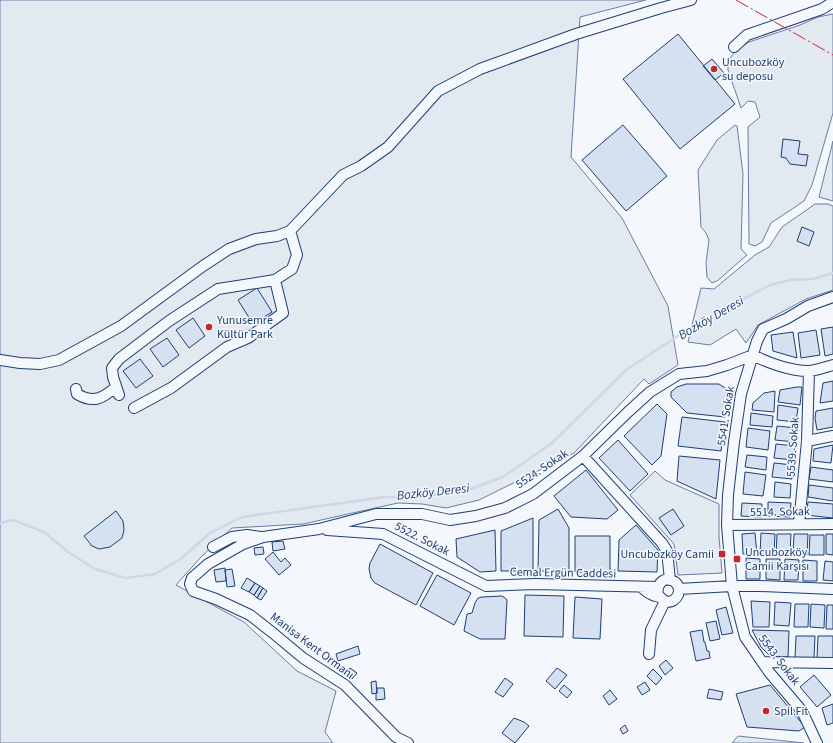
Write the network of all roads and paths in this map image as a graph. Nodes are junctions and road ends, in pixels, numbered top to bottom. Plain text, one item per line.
1 (691, 0) edge
2 (833, 2) edge
3 (734, 47) dead end
4 (290, 231) junction
5 (275, 280) junction
6 (833, 297) edge
7 (753, 355) junction
8 (0, 360) edge
9 (833, 365) edge
10 (809, 371) junction
11 (76, 389) dead end
12 (134, 408) dead end
13 (833, 436) edge
14 (807, 441) junction
15 (583, 456) junction
16 (799, 524) junction
17 (833, 524) edge
18 (727, 526) junction
19 (319, 529) junction
20 (263, 537) junction
21 (214, 547) dead end
22 (670, 580) junction
23 (190, 584) joint
24 (486, 586) joint
25 (732, 586) junction
26 (679, 589) junction
27 (833, 589) edge
28 (661, 595) junction
29 (649, 654) dead end
30 (762, 662) junction
31 (833, 663) edge
32 (408, 743) edge
33 (817, 743) edge

1 - 4 street
2 - 3 street
4 - 5 street
4 - 8 street
5 - 11 street
5 - 12 street
6 - 7 street, 5541. Sokak
7 - 10 street
7 - 15 street, 5524. Sokak
7 - 18 street, 5541. Sokak
9 - 10 street
10 - 14 street, 5539. Sokak
13 - 14 street
14 - 16 street, 5539. Sokak
15 - 19 street, 5524. Sokak
15 - 22 street
16 - 17 street, 5514. Sokak
16 - 18 street, 5514. Sokak
18 - 25 street, 5541. Sokak
19 - 20 street, 5524. Sokak
19 - 24 street, 5522. Sokak
20 - 21 street
20 - 23 street, 5524. Sokak
22 - 26 street
22 - 28 street
23 - 32 street, Manisa Kent Ormanı
24 - 28 street, Cemal Ergün Caddesi
25 - 26 street
25 - 27 street
25 - 30 street, 5543. Sokak
26 - 28 street
28 - 29 street
30 - 31 street
30 - 33 street, 5543. Sokak

